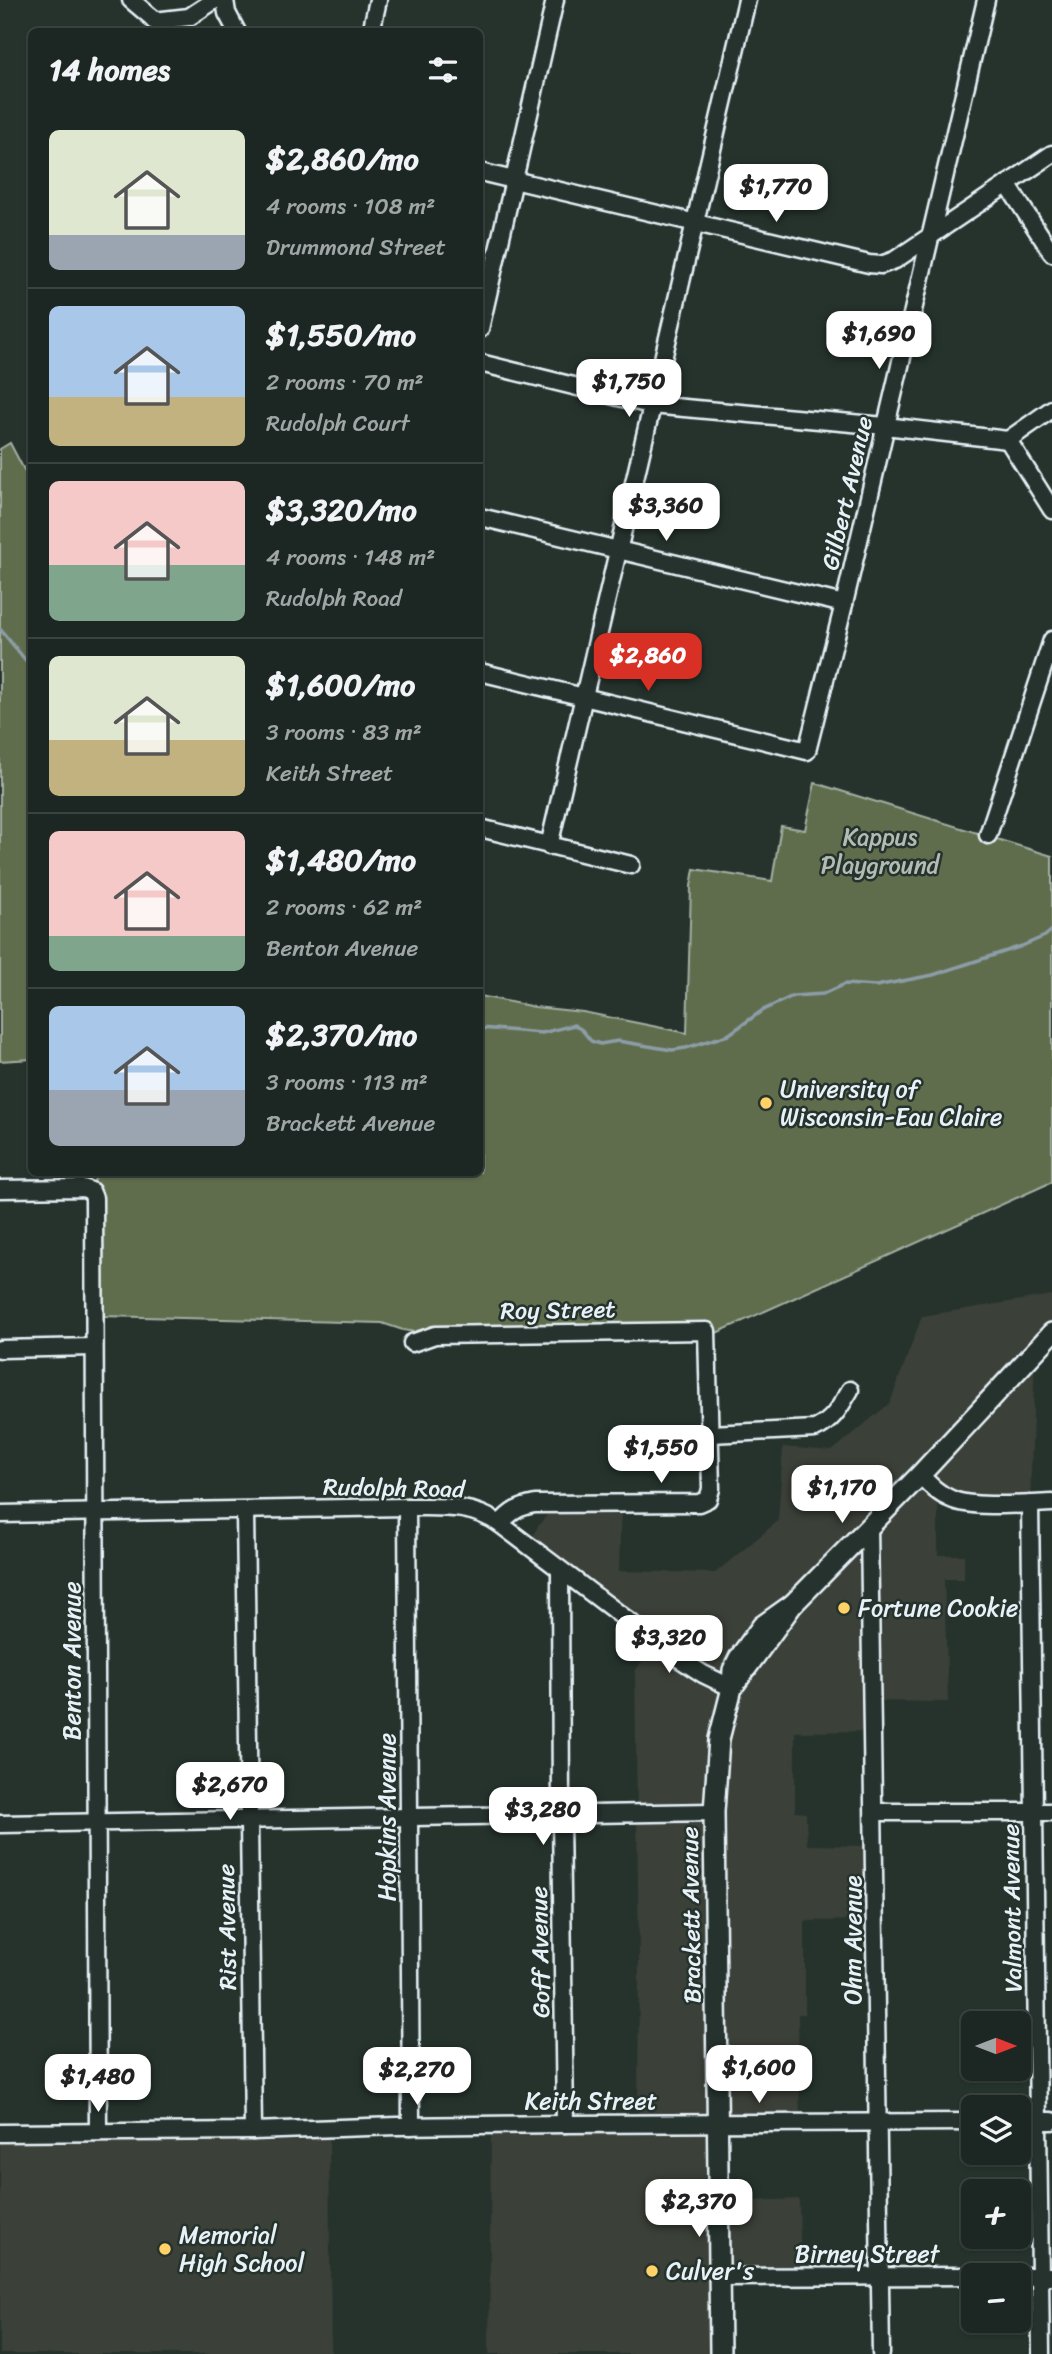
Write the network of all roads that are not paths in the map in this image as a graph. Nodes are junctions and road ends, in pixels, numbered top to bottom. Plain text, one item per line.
1 (131, 0) edge
2 (215, 0) edge
3 (225, 0) edge
4 (378, 0) edge
5 (555, 0) edge
6 (747, 0) edge
7 (986, 0) edge
8 (154, 21) junction
9 (164, 28) edge
10 (235, 28) edge
11 (372, 28) edge
12 (1052, 154) edge
13 (483, 173) edge
14 (513, 180) junction
15 (1007, 184) junction
16 (696, 224) junction
17 (930, 238) junction
18 (1052, 253) edge
19 (483, 315) edge
20 (483, 364) edge
21 (651, 405) junction
22 (1052, 409) edge
23 (885, 426) junction
24 (1008, 440) junction
25 (1052, 510) edge
26 (483, 518) edge
27 (618, 550) junction
28 (844, 604) junction
29 (1052, 640) edge
30 (483, 673) edge
31 (584, 696) junction
32 (483, 829) edge
33 (988, 835) dead end
34 (549, 846) junction
35 (631, 865) dead end
36 (0, 1189) edge
37 (1052, 1333) edge
38 (412, 1343) dead end
39 (94, 1347) junction
40 (0, 1349) edge
41 (850, 1390) dead end
42 (710, 1434) junction
43 (920, 1475) junction
44 (1052, 1503) edge
45 (1030, 1504) junction
46 (407, 1507) junction
47 (245, 1511) junction
48 (94, 1512) junction
49 (0, 1514) edge
50 (500, 1524) junction
51 (869, 1526) junction
52 (561, 1570) junction
53 (732, 1688) junction
54 (714, 1812) junction
55 (875, 1812) junction
56 (1034, 1812) junction
57 (1052, 1812) edge
58 (561, 1815) junction
59 (410, 1817) junction
60 (248, 1820) junction
61 (95, 1823) junction
62 (0, 1824) edge
63 (1045, 2121) edge
64 (961, 2122) edge
65 (877, 2123) junction
66 (565, 2124) junction
67 (718, 2124) junction
68 (411, 2126) junction
69 (253, 2131) junction
70 (0, 2133) edge
71 (98, 2133) junction
72 (961, 2276) edge
73 (1046, 2276) edge
74 (719, 2277) junction
75 (879, 2277) junction
76 (720, 2354) edge
77 (881, 2354) edge
78 (1041, 2354) edge

1 - 8 street
2 - 8 street
3 - 10 street
4 - 11 street
5 - 14 street
6 - 16 street
7 - 17 street, Gilbert Avenue
8 - 9 street
12 - 15 street
13 - 14 street
14 - 16 street
14 - 19 street
15 - 17 street
15 - 18 street
16 - 17 street
16 - 21 street
17 - 23 street, Gilbert Avenue
20 - 21 street
21 - 23 street
21 - 27 street
22 - 24 street
23 - 24 street
23 - 28 street, Gilbert Avenue
24 - 25 street
26 - 27 street
27 - 28 street
27 - 31 street
28 - 31 street, Gilbert Avenue
29 - 33 street
30 - 31 street
31 - 34 street
32 - 34 street
34 - 35 street
36 - 39 street, Benton Avenue
37 - 43 main road
38 - 42 street, Roy Street
39 - 40 street
39 - 48 street, Benton Avenue
41 - 42 street
42 - 50 street
43 - 45 street
43 - 51 main road
44 - 45 street
45 - 56 street, Valmont Avenue
46 - 47 street, Rudolph Road
46 - 50 street, Rudolph Road
46 - 59 street, Hopkins Avenue
47 - 48 street, Rudolph Road
47 - 60 street, Rist Avenue
48 - 49 street, Rudolph Road
48 - 61 street, Benton Avenue
50 - 52 street, Rudolph Road
51 - 53 main road
51 - 55 street, Ohm Avenue
52 - 53 street, Rudolph Road
52 - 58 street, Goff Avenue
53 - 54 main road, Brackett Avenue
54 - 58 street
54 - 67 main road, Brackett Avenue
55 - 56 street
55 - 65 street, Ohm Avenue
56 - 57 street
56 - 63 street, Valmont Avenue
58 - 59 street
58 - 66 street, Goff Avenue
59 - 60 street
59 - 68 street, Hopkins Avenue
60 - 61 street
60 - 69 street, Rist Avenue
61 - 62 street
61 - 71 street, Benton Avenue
63 - 73 street, Valmont Avenue
64 - 65 street, Keith Street
65 - 67 street, Keith Street
65 - 75 street, Ohm Avenue
66 - 67 street, Keith Street
66 - 68 street, Keith Street
67 - 74 main road, Brackett Avenue
68 - 69 street, Keith Street
69 - 71 street, Keith Street
70 - 71 street, Keith Street
72 - 75 street, Birney Street
73 - 78 street, Valmont Avenue
74 - 75 street, Birney Street
74 - 76 main road, Brackett Avenue
75 - 77 street, Ohm Avenue

